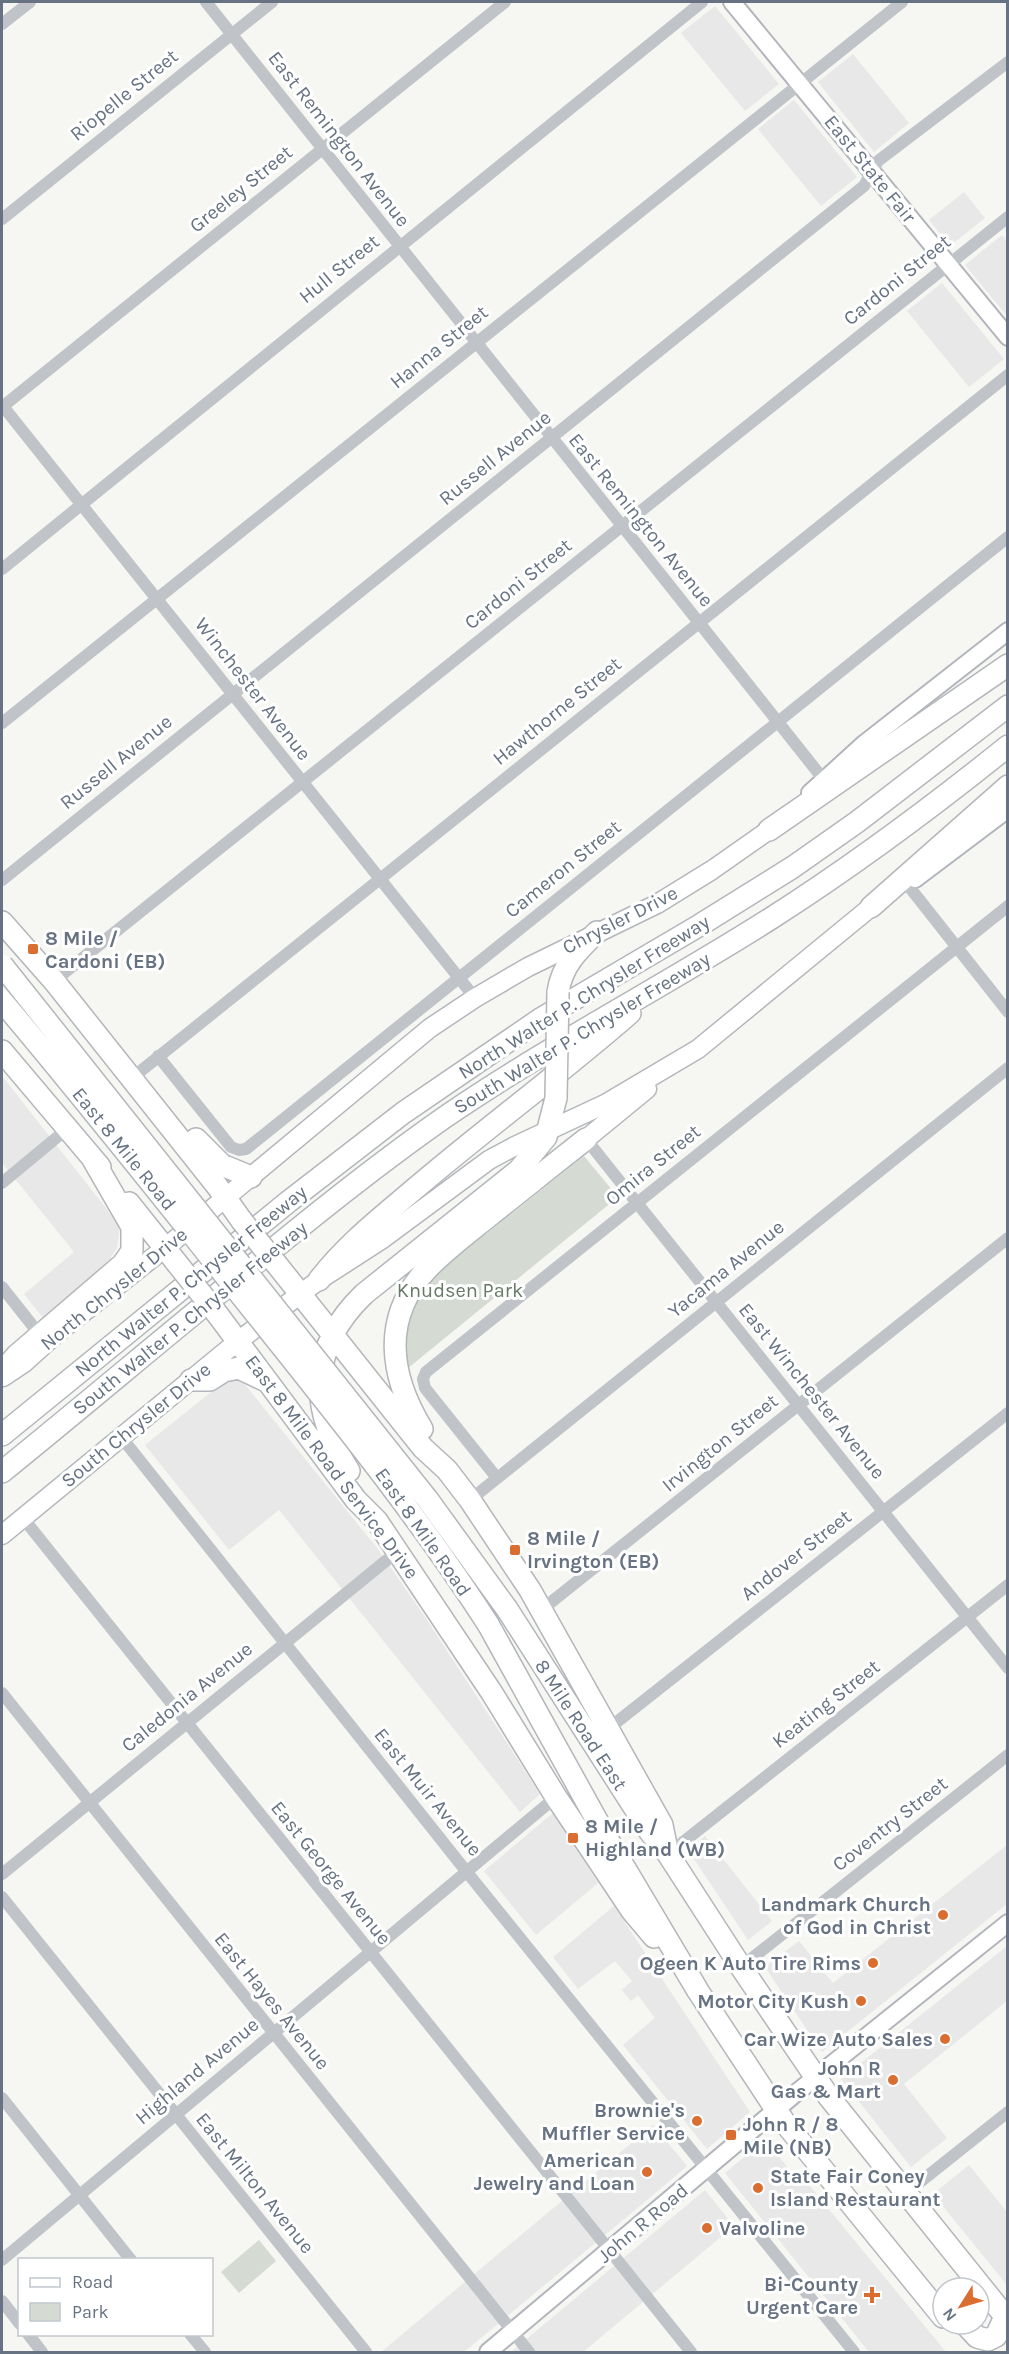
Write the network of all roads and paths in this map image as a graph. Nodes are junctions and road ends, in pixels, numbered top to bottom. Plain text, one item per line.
1 (30, 2) edge
2 (206, 2) edge
3 (272, 2) edge
4 (505, 2) edge
5 (702, 2) edge
6 (732, 2) edge
7 (902, 2) edge
8 (2, 24) edge
9 (231, 34) junction
10 (1008, 62) edge
11 (799, 82) junction
12 (321, 149) junction
13 (873, 173) junction
14 (1008, 217) edge
15 (2, 219) edge
16 (399, 246) junction
17 (948, 264) junction
18 (1008, 337) edge
19 (475, 343) junction
20 (1008, 375) edge
21 (2, 406) edge
22 (551, 438) junction
23 (82, 505) junction
24 (621, 526) junction
25 (1008, 537) edge
26 (2, 569) edge
27 (156, 598) junction
28 (699, 623) junction
29 (1008, 631) edge
30 (1008, 665) edge
31 (232, 693) junction
32 (1008, 706) edge
33 (777, 721) junction
34 (2, 723) edge
35 (1008, 747) edge
36 (824, 780) junction
37 (302, 782) junction
38 (1008, 786) edge
39 (1008, 809) edge
40 (769, 830) junction
41 (379, 879) junction
42 (2, 880) edge
43 (907, 884) junction
44 (1008, 906) edge
45 (871, 907) junction
46 (2, 922) edge
47 (597, 932) junction
48 (956, 947) junction
49 (2, 964) edge
50 (459, 978) junction
51 (669, 980) junction
52 (54, 981) junction
53 (475, 998) junction
54 (2, 1001) edge
55 (1008, 1012) edge
56 (698, 1049) junction
57 (2, 1051) edge
58 (158, 1056) junction
59 (1008, 1068) edge
60 (132, 1078) junction
61 (67, 1129) junction
62 (548, 1130) junction
63 (586, 1139) junction
64 (92, 1156) junction
65 (251, 1177) junction
66 (2, 1183) edge
67 (225, 1198) junction
68 (637, 1203) junction
69 (1008, 1238) edge
70 (171, 1255) junction
71 (319, 1280) junction
72 (2, 1287) edge
73 (300, 1294) junction
74 (716, 1302) junction
75 (48, 1334) junction
76 (334, 1336) junction
77 (237, 1342) junction
78 (2, 1372) edge
79 (2, 1378) edge
80 (191, 1380) junction
81 (267, 1382) junction
82 (798, 1406) junction
83 (1008, 1413) edge
84 (2, 1435) edge
85 (122, 1438) junction
86 (2, 1472) edge
87 (450, 1475) junction
88 (497, 1478) junction
89 (470, 1500) junction
90 (882, 1512) junction
91 (23, 1518) junction
92 (378, 1521) junction
93 (2, 1535) edge
94 (398, 1551) junction
95 (1008, 1585) edge
96 (507, 1610) joint
97 (540, 1611) junction
98 (967, 1617) junction
99 (284, 1643) junction
100 (1008, 1668) edge
101 (2, 1694) edge
102 (186, 1723) junction
103 (608, 1729) junction
104 (1008, 1755) edge
105 (556, 1797) junction
106 (89, 1803) junction
107 (668, 1854) junction
108 (466, 1871) junction
109 (2, 1874) edge
110 (2, 1897) edge
111 (1008, 1923) edge
112 (370, 1952) junction
113 (741, 1967) junction
114 (698, 1991) junction
115 (273, 2034) junction
116 (815, 2078) junction
117 (2, 2098) edge
118 (776, 2111) junction
119 (1008, 2112) edge
120 (175, 2114) junction
121 (706, 2170) junction
122 (828, 2175) junction
123 (905, 2194) junction
124 (79, 2195) junction
125 (609, 2252) junction
126 (129, 2258) edge
127 (2, 2260) edge
128 (931, 2281) edge
129 (2, 2301) edge
130 (931, 2303) edge
131 (1007, 2317) edge
132 (18, 2321) edge
133 (512, 2332) junction
134 (30, 2336) edge
135 (192, 2336) edge
136 (958, 2336) edge
137 (976, 2336) edge
138 (42, 2352) edge
139 (205, 2352) edge
140 (366, 2352) edge
141 (488, 2352) edge
142 (529, 2352) edge
143 (691, 2352) edge
144 (854, 2352) edge
145 (971, 2352) edge

1 - 8 street
2 - 9 street, East Remington Avenue
3 - 9 street, Riopelle Street
4 - 12 street, Greeley Street
5 - 16 street, Hull Street
6 - 11 main road, East State Fair
7 - 11 street, Hanna Street
9 - 12 street, East Remington Avenue
9 - 15 street, Riopelle Street
10 - 13 street, Russell Avenue
11 - 13 main road, East State Fair
11 - 19 street, Hanna Street
12 - 16 street, East Remington Avenue
12 - 21 street, Greeley Street
13 - 17 main road, East State Fair
13 - 22 street, Russell Avenue
14 - 17 street, Cardoni Street
16 - 19 street, East Remington Avenue
16 - 23 street, Hull Street
17 - 18 main road, East State Fair
17 - 24 street, Cardoni Street
19 - 22 street, East Remington Avenue
19 - 27 street, Hanna Street
20 - 28 street, Hawthorne Street
21 - 23 street, Winchester Avenue
22 - 24 street, East Remington Avenue
22 - 31 street, Russell Avenue
23 - 26 street, Hull Street
23 - 27 street, Winchester Avenue
24 - 28 street, East Remington Avenue
24 - 37 street, Cardoni Street
25 - 33 street, Cameron Street
27 - 31 street, Winchester Avenue
27 - 34 street, Hanna Street
28 - 33 street, East Remington Avenue
28 - 41 street, Hawthorne Street
29 - 36 main road, Chrysler Drive
30 - 40 highway
31 - 37 street, Winchester Avenue
31 - 42 street, Russell Avenue
32 - 84 highway, North Walter P. Chrysler Freeway
33 - 36 street, East Remington Avenue
33 - 50 street, Cameron Street
35 - 51 highway, South Walter P. Chrysler Freeway
36 - 40 main road, Chrysler Drive
37 - 41 street, Winchester Avenue
37 - 52 street, Cardoni Street
38 - 45 highway
39 - 43 main road
40 - 47 main road, Chrysler Drive
41 - 50 street, Winchester Avenue
41 - 58 street, Hawthorne Street
43 - 45 main road
43 - 48 street
44 - 48 street, Omira Street
45 - 56 main road
46 - 52 highway
47 - 53 main road, Chrysler Drive
47 - 62 highway, bridge
48 - 55 street
48 - 68 street, Omira Street
49 - 96 highway, East 8 Mile Road, bridge
50 - 53 street, Winchester Avenue
50 - 58 street, Cameron Street
51 - 71 highway
51 - 86 highway, South Walter P. Chrysler Freeway
52 - 60 highway
53 - 65 main road, Chrysler Drive
54 - 114 highway, East 8 Mile Road, bridge
56 - 62 main road
56 - 63 main road
57 - 61 highway, East 8 Mile Road Service Drive
58 - 60 street, Hawthorne Street
59 - 74 street, Yacama Avenue
60 - 65 highway
60 - 67 highway
61 - 64 highway, East 8 Mile Road Service Drive
61 - 66 street
62 - 71 main road
62 - 76 highway
63 - 68 street, East Winchester Avenue
63 - 87 highway
64 - 70 highway, East 8 Mile Road Service Drive
64 - 75 highway
65 - 67 main road, Chrysler Drive
67 - 70 main road, North Chrysler Drive
67 - 73 highway, bridge
68 - 74 street, East Winchester Avenue
68 - 88 street, Omira Street
69 - 82 street, Irvington Street
70 - 75 main road, North Chrysler Drive
70 - 77 highway, East 8 Mile Road Service Drive, bridge
71 - 73 main road
72 - 75 street
73 - 76 highway
73 - 77 main road, South Chrysler Drive
74 - 82 street, East Winchester Avenue
74 - 88 street, Yacama Avenue
75 - 78 highway
75 - 79 main road, North Chrysler Drive
76 - 87 highway
76 - 92 highway
77 - 80 main road, South Chrysler Drive
77 - 81 highway, East 8 Mile Road Service Drive
80 - 81 highway
80 - 85 main road, South Chrysler Drive
81 - 92 highway, East 8 Mile Road Service Drive
82 - 90 street, East Winchester Avenue
82 - 97 street, Irvington Street
83 - 90 street, Andover Street
85 - 91 main road, South Chrysler Drive
85 - 99 street, East Muir Avenue
87 - 89 highway
88 - 89 street, Yacama Avenue
89 - 97 highway
90 - 98 street, East Winchester Avenue
90 - 103 street, Andover Street
91 - 93 main road, South Chrysler Drive
91 - 102 street, East George Avenue
92 - 94 highway, East 8 Mile Road Service Drive
94 - 99 street, Caledonia Avenue
94 - 105 highway, East 8 Mile Road Service Drive
95 - 98 street, Keating Street
96 - 107 highway, 8 Mile Road East
97 - 103 highway
98 - 100 street, East Winchester Avenue
98 - 107 street, Keating Street
99 - 102 street, Caledonia Avenue
99 - 108 street, East Muir Avenue
101 - 106 street, East Hayes Avenue
102 - 106 street, Caledonia Avenue
102 - 112 street, East George Avenue
103 - 107 highway
104 - 113 street, Coventry Street
105 - 108 street, Highland Avenue
105 - 114 highway, East 8 Mile Road Service Drive
106 - 109 street, Caledonia Avenue
106 - 115 street, East Hayes Avenue
107 - 113 highway, 8 Mile Road East
108 - 112 street, Highland Avenue
108 - 121 street, East Muir Avenue
110 - 120 street, East Milton Avenue
111 - 116 main road, John R Road
112 - 115 street, Highland Avenue
112 - 125 street, East George Avenue
113 - 116 highway, 8 Mile Road East
114 - 118 highway, East 8 Mile Road
115 - 120 street, Highland Avenue
115 - 133 street, East Hayes Avenue
116 - 118 main road, John R Road
116 - 123 highway, 8 Mile Road East
117 - 124 street
118 - 121 main road, John R Road
118 - 122 highway, East 8 Mile Road
119 - 123 street
120 - 124 street, Highland Avenue
120 - 140 street, East Milton Avenue
121 - 125 main road, John R Road
121 - 144 street, East Muir Avenue
122 - 128 highway
122 - 130 highway, East 8 Mile Road
123 - 131 highway, 8 Mile Road East
124 - 126 street
124 - 127 street, Highland Avenue
125 - 133 main road, John R Road
125 - 143 street, East George Avenue
129 - 132 street
131 - 137 highway
133 - 141 main road, John R Road
133 - 142 street, East Hayes Avenue
134 - 138 street
135 - 139 street
136 - 145 highway

